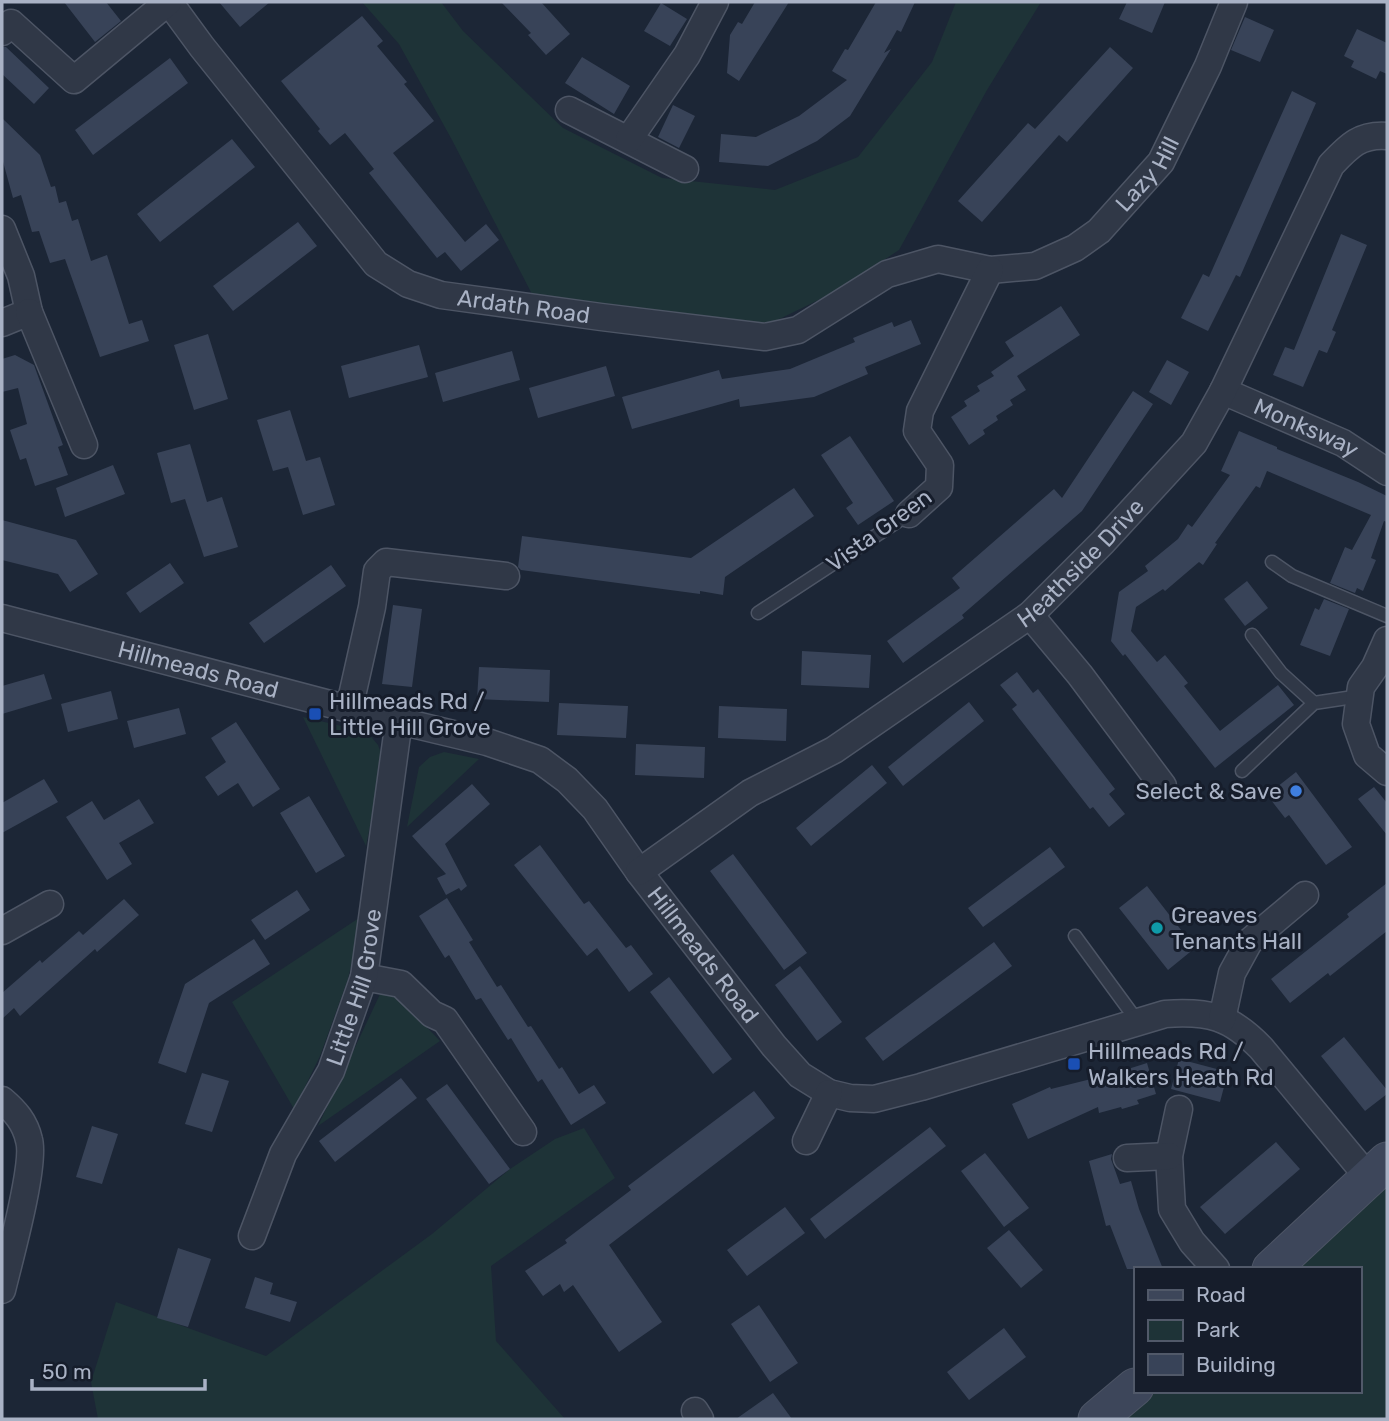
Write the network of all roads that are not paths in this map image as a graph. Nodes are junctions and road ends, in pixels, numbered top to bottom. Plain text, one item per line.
1 (168, 2) edge
2 (715, 2) edge
3 (1234, 2) edge
4 (2, 32) edge
5 (569, 110) dead end
6 (1387, 135) edge
7 (629, 139) junction
8 (685, 169) dead end
9 (2, 229) edge
10 (990, 270) junction
11 (29, 312) junction
12 (2, 323) edge
13 (1223, 391) junction
14 (83, 445) dead end
15 (1387, 472) edge
16 (909, 513) joint
17 (1272, 562) dead end
18 (506, 576) dead end
19 (758, 613) dead end
20 (1030, 615) junction
21 (1387, 616) edge
22 (2, 618) edge
23 (1252, 635) dead end
24 (1387, 640) edge
25 (1360, 696) junction
26 (1314, 703) junction
27 (349, 709) junction
28 (399, 720) junction
29 (1242, 771) dead end
30 (1387, 772) edge
31 (1163, 786) dead end
32 (639, 872) junction
33 (1305, 895) dead end
34 (50, 904) dead end
35 (2, 932) edge
36 (1074, 936) dead end
37 (364, 977) junction
38 (1222, 1019) junction
39 (1138, 1021) junction
40 (829, 1093) junction
41 (2, 1100) edge
42 (1179, 1110) dead end
43 (523, 1132) dead end
44 (806, 1141) dead end
45 (1169, 1156) junction
46 (1127, 1158) dead end
47 (1378, 1169) edge
48 (252, 1236) dead end
49 (1214, 1267) edge
50 (1273, 1267) edge
51 (2, 1290) edge
52 (1134, 1388) edge
53 (1097, 1419) edge

1 - 4 street
1 - 10 street, Ardath Road
2 - 7 street
3 - 10 street, Lazy Hill
5 - 7 street
6 - 13 street, Heathside Drive
7 - 8 street
9 - 11 street
10 - 16 street, Vista Green
11 - 12 street
11 - 14 street
13 - 15 street, Monksway
13 - 20 street, Heathside Drive
16 - 19 lane, Vista Green
17 - 21 lane
18 - 27 street
20 - 31 street
20 - 32 street, Heathside Drive
22 - 27 street, Hillmeads Road
23 - 26 lane
24 - 25 street
25 - 26 lane
25 - 30 street
26 - 29 lane
27 - 28 street, Hillmeads Road
28 - 32 street, Hillmeads Road
28 - 37 street, Little Hill Grove
32 - 40 street, Hillmeads Road
33 - 38 street
34 - 35 street
36 - 39 lane
37 - 43 street
37 - 48 street, Little Hill Grove
38 - 39 street, Hillmeads Road
38 - 47 street, Hillmeads Road
39 - 40 street, Hillmeads Road
40 - 44 street
41 - 51 street
42 - 45 street
45 - 46 street
45 - 49 street
47 - 50 street
52 - 53 street

